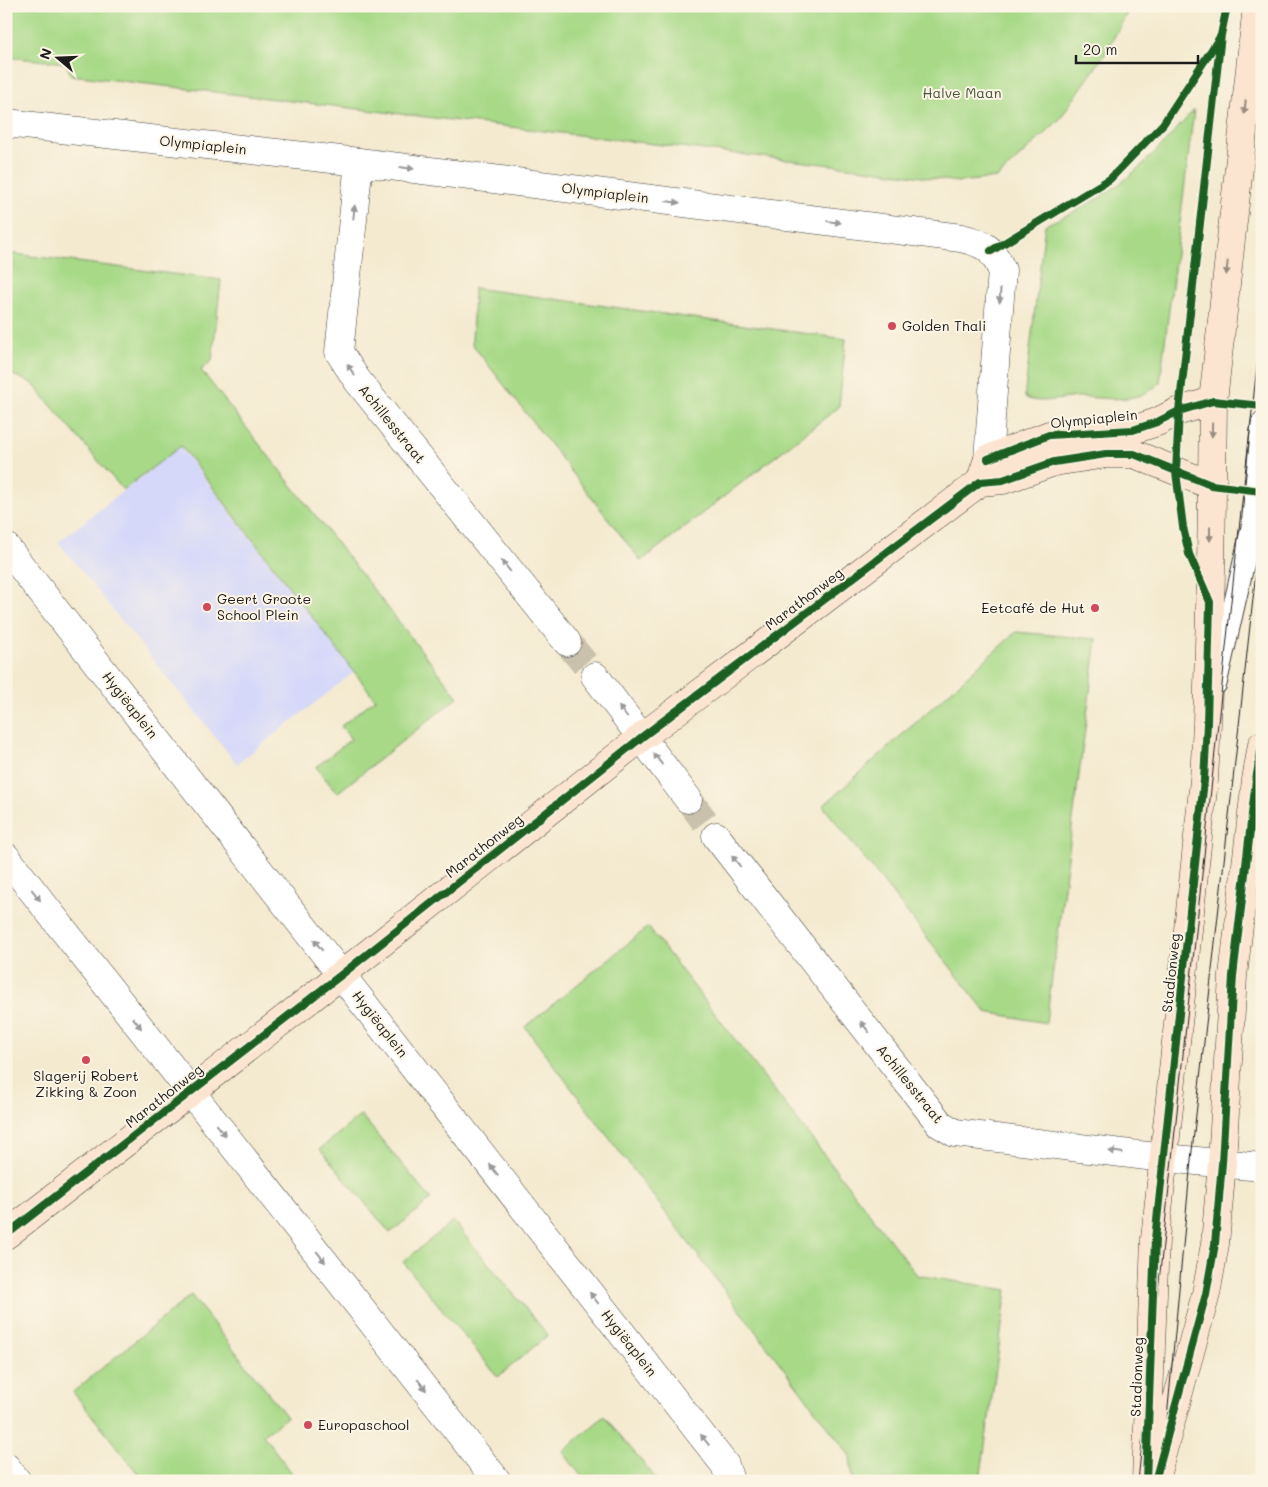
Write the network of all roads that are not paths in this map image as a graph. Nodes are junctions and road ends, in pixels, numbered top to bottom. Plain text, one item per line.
1 (1256, 6) edge
2 (6, 123) edge
3 (359, 162) junction
4 (1213, 401) junction
5 (1262, 423) edge
6 (984, 470) junction
7 (1211, 485) junction
8 (6, 547) edge
9 (567, 642) tunnel mouth
10 (595, 676) tunnel mouth
11 (1207, 723) junction
12 (642, 737) junction
13 (1262, 745) edge
14 (1259, 781) edge
15 (688, 799) tunnel mouth
16 (716, 836) tunnel mouth
17 (6, 857) edge
18 (341, 975) junction
19 (190, 1091) junction
20 (1164, 1158) junction
21 (1222, 1163) junction
22 (1262, 1167) edge
23 (6, 1235) edge
24 (6, 1467) edge
25 (17, 1481) edge
26 (497, 1481) edge
27 (730, 1481) edge
28 (1146, 1481) edge
29 (1155, 1481) edge

1 -> 4 main road
2 - 3 street, Olympiaplein
3 -> 6 street, Olympiaplein
9 -> 3 street, Achillesstraat
4 - 6 main road, Olympiaplein
4 -> 7 main road
5 - 11 lane, Stadionweg
6 - 7 main road
6 - 12 main road, Marathonweg
7 -> 11 main road, Stadionweg
18 -> 8 street, Hygiëaplein
12 -> 10 street
11 - 20 main road, Stadionweg
15 -> 12 street
12 - 18 main road, Marathonweg
13 - 14 main road
14 - 21 main road
20 -> 16 street, Achillesstraat
17 -> 19 street
18 - 19 main road, Marathonweg
27 -> 18 street, Hygiëaplein
19 - 23 main road, Marathonweg
19 -> 26 street
20 - 21 street, Achillesstraat
20 - 28 main road, Stadionweg
21 - 22 street, Achillesstraat
21 - 29 main road
24 - 25 street

